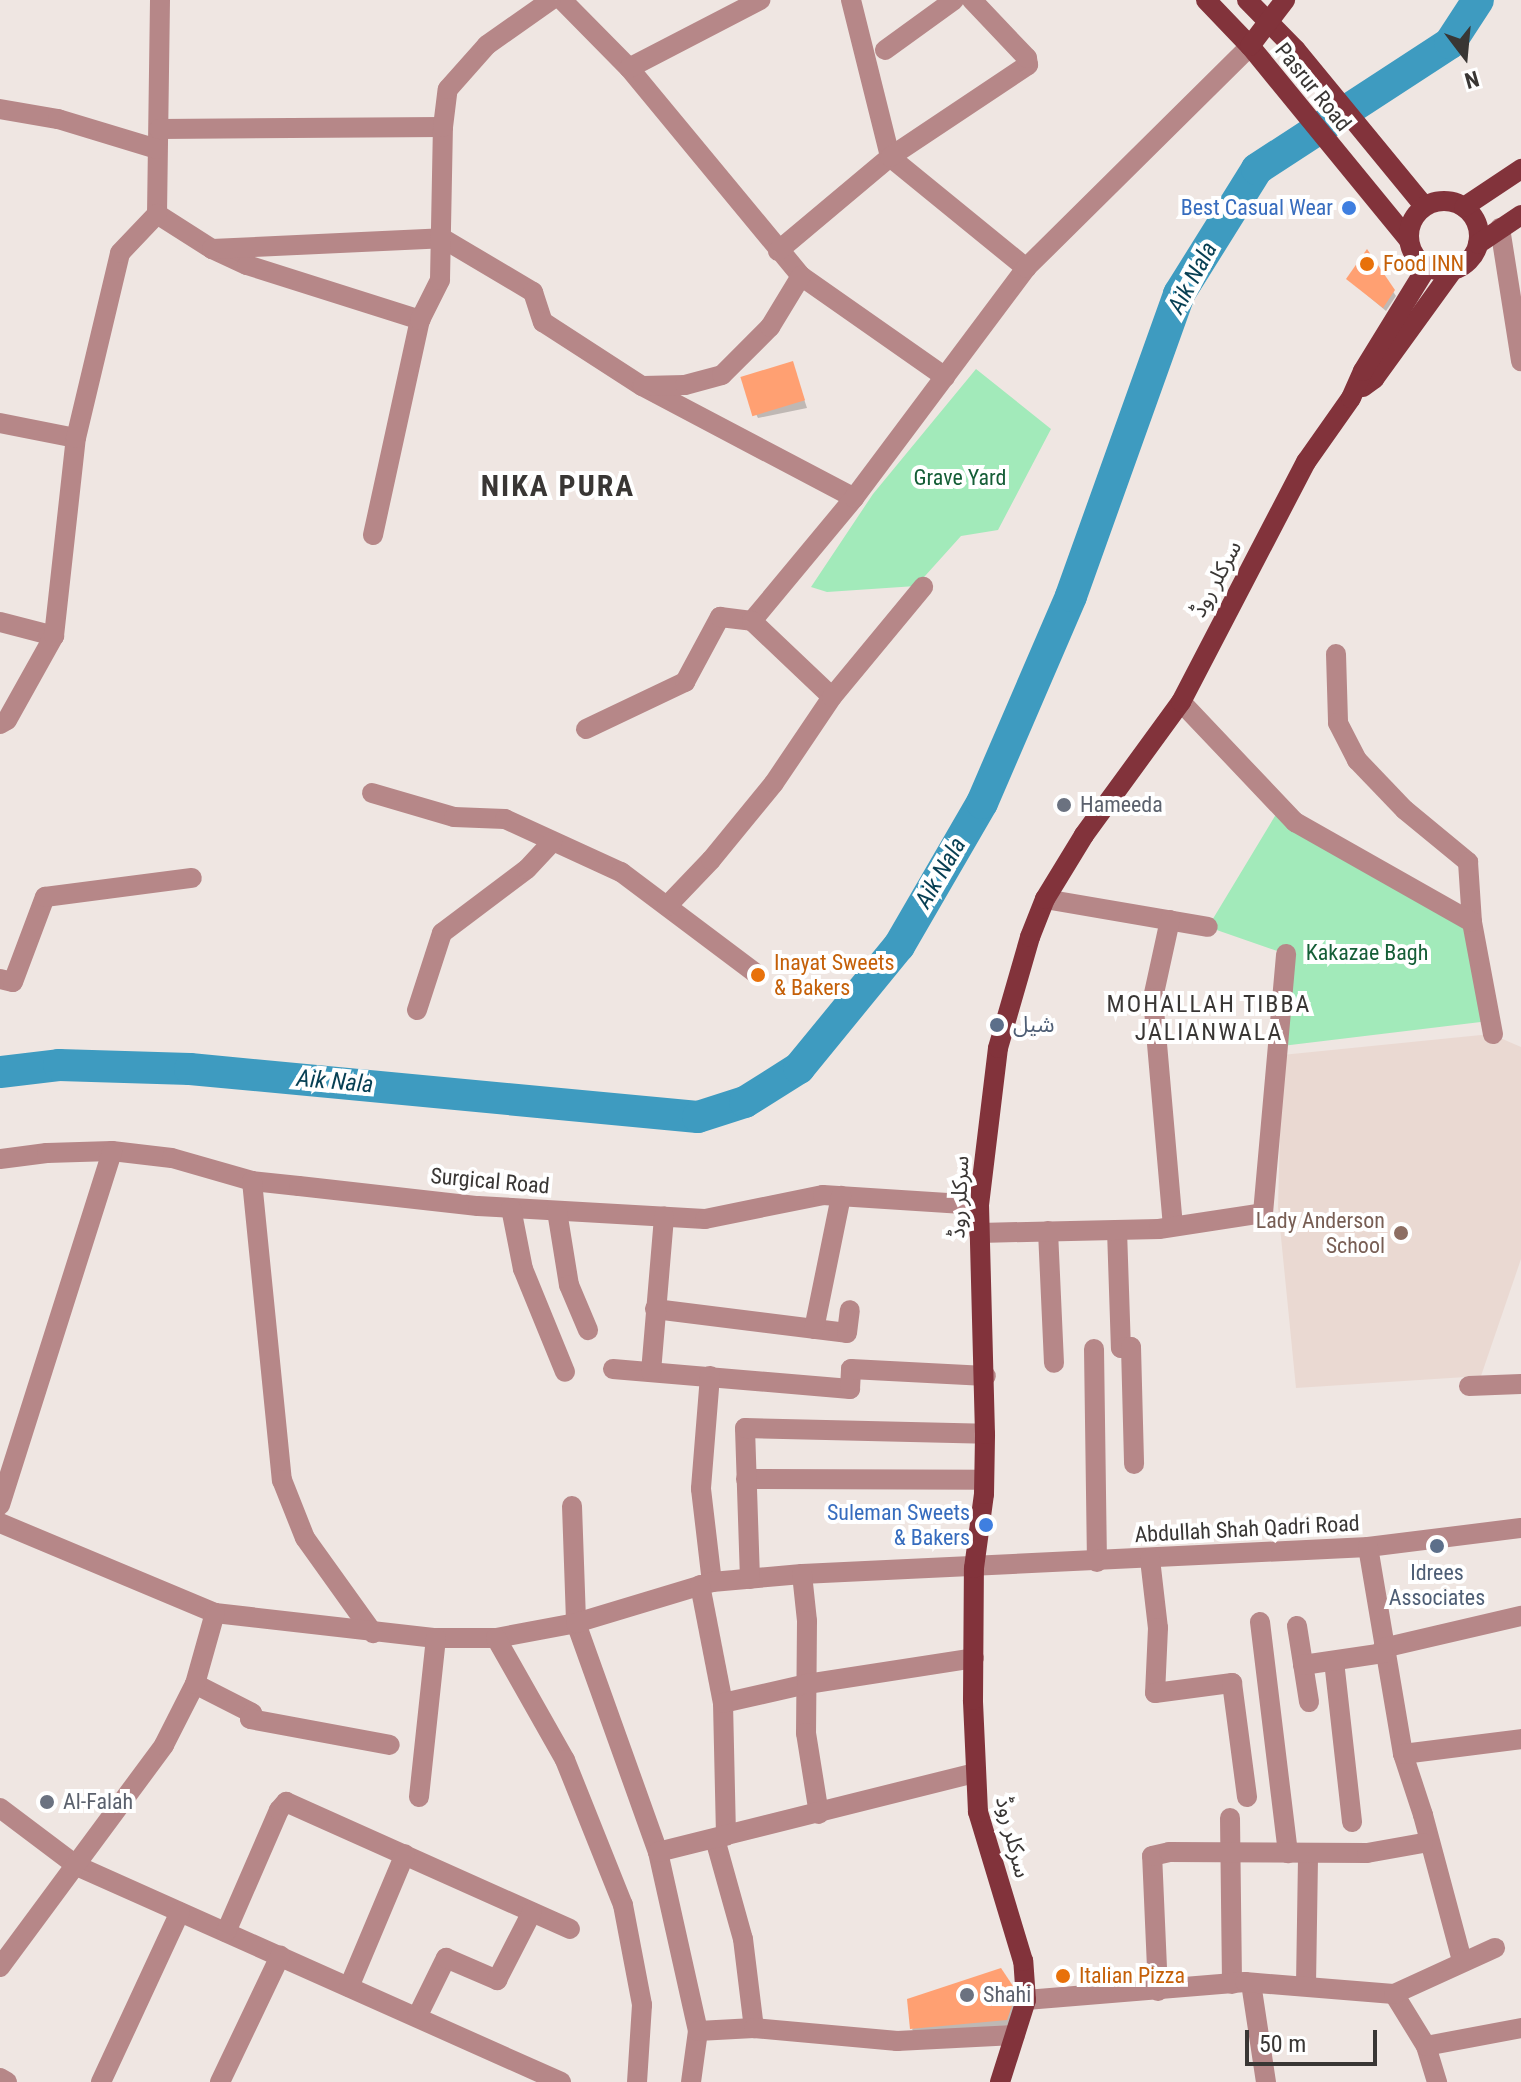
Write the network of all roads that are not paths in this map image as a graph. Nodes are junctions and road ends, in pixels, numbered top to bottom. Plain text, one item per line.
1 (160, 0) edge
2 (551, 0) edge
3 (562, 0) edge
4 (760, 0) edge
5 (851, 0) edge
6 (954, 0) edge
7 (972, 0) edge
8 (1206, 0) edge
9 (1247, 0) edge
10 (1285, 0) edge
11 (1268, 9) edge
12 (1250, 46) junction
13 (885, 50) dead end
14 (629, 68) junction
15 (0, 109) edge
16 (443, 127) junction
17 (158, 139) junction
18 (890, 157) junction
19 (1521, 169) edge
20 (1424, 206) junction
21 (1464, 207) junction
22 (157, 214) junction
23 (1521, 215) edge
24 (1500, 228) junction
25 (442, 238) junction
26 (1409, 240) junction
27 (1478, 244) junction
28 (212, 249) junction
29 (778, 251) junction
30 (1427, 267) junction
31 (1026, 268) junction
32 (1453, 270) junction
33 (801, 276) junction
34 (420, 320) junction
35 (1521, 361) edge
36 (945, 377) junction
37 (642, 386) junction
38 (1351, 398) junction
39 (0, 423) edge
40 (76, 438) junction
41 (854, 498) junction
42 (373, 535) dead end
43 (923, 587) dead end
44 (752, 621) junction
45 (0, 622) edge
46 (54, 636) junction
47 (1336, 654) dead end
48 (832, 697) junction
49 (1181, 702) junction
50 (0, 724) edge
51 (586, 729) dead end
52 (372, 793) dead end
53 (552, 842) junction
54 (192, 878) dead end
55 (1045, 899) junction
56 (667, 906) junction
57 (1170, 920) junction
58 (1472, 922) junction
59 (1208, 927) dead end
60 (1286, 954) dead end
61 (758, 975) dead end
62 (0, 979) edge
63 (417, 1010) dead end
64 (1493, 1034) dead end
65 (112, 1151) junction
66 (0, 1159) edge
67 (252, 1181) junction
68 (841, 1196) junction
69 (979, 1205) junction
70 (511, 1208) junction
71 (557, 1211) junction
72 (664, 1217) junction
73 (1173, 1226) junction
74 (1117, 1230) junction
75 (1048, 1231) junction
76 (979, 1233) junction
77 (655, 1309) junction
78 (850, 1310) dead end
79 (814, 1329) junction
80 (588, 1330) dead end
81 (1094, 1349) dead end
82 (1054, 1363) dead end
83 (613, 1369) dead end
84 (565, 1372) dead end
85 (651, 1372) junction
86 (710, 1376) junction
87 (986, 1376) junction
88 (1521, 1384) edge
89 (1469, 1386) dead end
90 (985, 1434) junction
91 (1134, 1464) dead end
92 (746, 1479) junction
93 (984, 1480) junction
94 (0, 1505) edge
95 (572, 1506) dead end
96 (0, 1523) edge
97 (1521, 1528) edge
98 (1368, 1547) junction
99 (1150, 1559) junction
100 (1097, 1562) junction
101 (974, 1568) junction
102 (802, 1574) junction
103 (750, 1579) junction
104 (706, 1584) junction
105 (215, 1613) junction
106 (1521, 1616) edge
107 (1260, 1622) dead end
108 (576, 1623) junction
109 (1297, 1626) dead end
110 (373, 1633) junction
111 (436, 1638) junction
112 (496, 1638) junction
113 (1383, 1651) junction
114 (974, 1658) junction
115 (1334, 1661) junction
116 (1303, 1665) junction
117 (195, 1684) junction
118 (807, 1684) junction
119 (1309, 1702) dead end
120 (723, 1703) junction
121 (1521, 1739) edge
122 (390, 1745) dead end
123 (1403, 1754) junction
124 (975, 1773) junction
125 (419, 1797) dead end
126 (1247, 1797) dead end
127 (0, 1808) edge
128 (819, 1814) junction
129 (1230, 1818) dead end
130 (1352, 1822) dead end
131 (720, 1838) junction
132 (1423, 1843) dead end
133 (658, 1852) junction
134 (1229, 1853) junction
135 (1298, 1853) junction
136 (405, 1854) junction
137 (77, 1866) junction
138 (180, 1912) junction
139 (532, 1912) junction
140 (570, 1929) dead end
141 (226, 1932) junction
142 (1495, 1948) dead end
143 (280, 1956) junction
144 (1462, 1961) junction
145 (0, 1967) edge
146 (1242, 1983) junction
147 (1306, 1985) junction
148 (349, 1987) junction
149 (1158, 1991) junction
150 (1394, 1994) junction
151 (1026, 2000) junction
152 (417, 2017) junction
153 (754, 2028) junction
154 (1521, 2028) edge
155 (698, 2031) junction
156 (1015, 2035) junction
157 (1426, 2046) junction
158 (522, 2074) edge
159 (0, 2078) edge
160 (7, 2082) edge
161 (101, 2082) edge
162 (220, 2082) edge
163 (561, 2082) edge
164 (637, 2082) edge
165 (691, 2082) edge
166 (1000, 2082) edge
167 (1266, 2082) edge
168 (1437, 2082) edge

1 - 17 street
2 - 16 street
3 - 14 street
4 - 14 street
5 - 18 street
6 - 13 street
7 - 18 street
8 - 12 main road, Pasrur Road
9 - 11 main road, Pasrur Road
10 - 11 main road
11 - 12 main road
11 - 20 main road, Pasrur Road
12 - 26 main road, Pasrur Road
12 - 31 street
14 - 29 street
15 - 17 street
16 - 17 street
16 - 25 street
17 - 22 street
18 - 29 street
18 - 31 street
19 - 21 main road
20 - 21 main road
20 - 26 main road
21 - 27 main road
22 - 28 street
22 - 40 street
23 - 24 main road
24 - 27 main road
24 - 35 street
25 - 28 street
25 - 34 street
25 - 37 street
26 - 30 main road
27 - 32 main road
28 - 34 street
29 - 33 street
30 - 32 main road
30 - 38 main road
31 - 36 street
32 - 38 main road
33 - 36 street
33 - 37 street
34 - 42 street
36 - 41 street
37 - 41 street
38 - 49 main road, سرکلر روڈ
39 - 40 street
40 - 46 street
41 - 44 street
43 - 48 street
44 - 48 street
44 - 51 street
45 - 46 street
46 - 50 street
47 - 58 street
48 - 56 street
49 - 55 main road, سرکلر روڈ
49 - 58 street
52 - 53 street
53 - 56 street
53 - 63 street
54 - 62 street
55 - 57 street
55 - 69 main road, سرکلر روڈ
56 - 61 street
57 - 59 street
57 - 73 street
58 - 64 street
60 - 73 street
65 - 66 street, Surgical Road
65 - 67 street, Surgical Road
65 - 94 street
67 - 70 street, Surgical Road
67 - 110 street
68 - 69 street, Surgical Road
68 - 72 street, Surgical Road
68 - 79 street
69 - 76 main road, سرکلر روڈ
70 - 71 street, Surgical Road
70 - 84 street
71 - 72 street, Surgical Road
71 - 80 street
72 - 77 street
73 - 74 street
74 - 75 street
74 - 91 street
75 - 76 street
75 - 82 street
76 - 87 main road, سرکلر روڈ
77 - 79 street
77 - 85 street
78 - 79 street
81 - 100 street
83 - 85 street
85 - 86 street
86 - 87 street
86 - 104 street
87 - 90 main road, سرکلر روڈ
88 - 89 street
90 - 92 street
90 - 93 main road, سرکلر روڈ
92 - 93 street
92 - 103 street
93 - 101 main road, سرکلر روڈ
95 - 108 street
96 - 105 street, Abdullah Shah Qadri Road
97 - 98 street, Abdullah Shah Qadri Road
98 - 99 street, Abdullah Shah Qadri Road
98 - 113 street
99 - 100 street, Abdullah Shah Qadri Road
99 - 126 street
100 - 101 street, Abdullah Shah Qadri Road
101 - 102 street, Abdullah Shah Qadri Road
101 - 114 main road, سرکلر روڈ
102 - 103 street, Abdullah Shah Qadri Road
102 - 118 street
103 - 104 street, Abdullah Shah Qadri Road
104 - 108 street, Abdullah Shah Qadri Road
104 - 120 street
105 - 110 street, Abdullah Shah Qadri Road
105 - 117 street
106 - 113 street
107 - 135 street
108 - 112 street, Abdullah Shah Qadri Road
108 - 133 street
109 - 116 street
110 - 111 street, Abdullah Shah Qadri Road
111 - 112 street, Abdullah Shah Qadri Road
111 - 125 street
112 - 164 street
113 - 115 street
113 - 123 street
114 - 118 street
114 - 124 main road, سرکلر روڈ
115 - 116 street
115 - 130 street
116 - 119 street
117 - 122 street
117 - 137 street
118 - 120 street
118 - 128 street
120 - 131 street
121 - 123 street
123 - 144 street
124 - 128 street
124 - 151 main road, سرکلر روڈ
127 - 137 street
128 - 131 street
129 - 134 street
131 - 133 street
131 - 153 street
132 - 135 street
133 - 155 street
134 - 135 street
134 - 146 street
134 - 149 street
135 - 147 street
136 - 139 street
136 - 141 street
136 - 148 street
137 - 138 street
137 - 145 street
138 - 141 street
138 - 161 street
139 - 140 street
139 - 152 street
141 - 143 street
142 - 144 street
143 - 148 street
143 - 162 street
144 - 150 street
146 - 147 street
146 - 149 street
146 - 167 street
147 - 150 street
148 - 152 street
149 - 151 street
150 - 157 street
151 - 156 main road, سرکلر روڈ
152 - 158 street
153 - 155 street
153 - 156 street
154 - 157 street
155 - 165 street
156 - 166 main road, سرکلر روڈ
157 - 168 street
158 - 163 street
159 - 160 street

